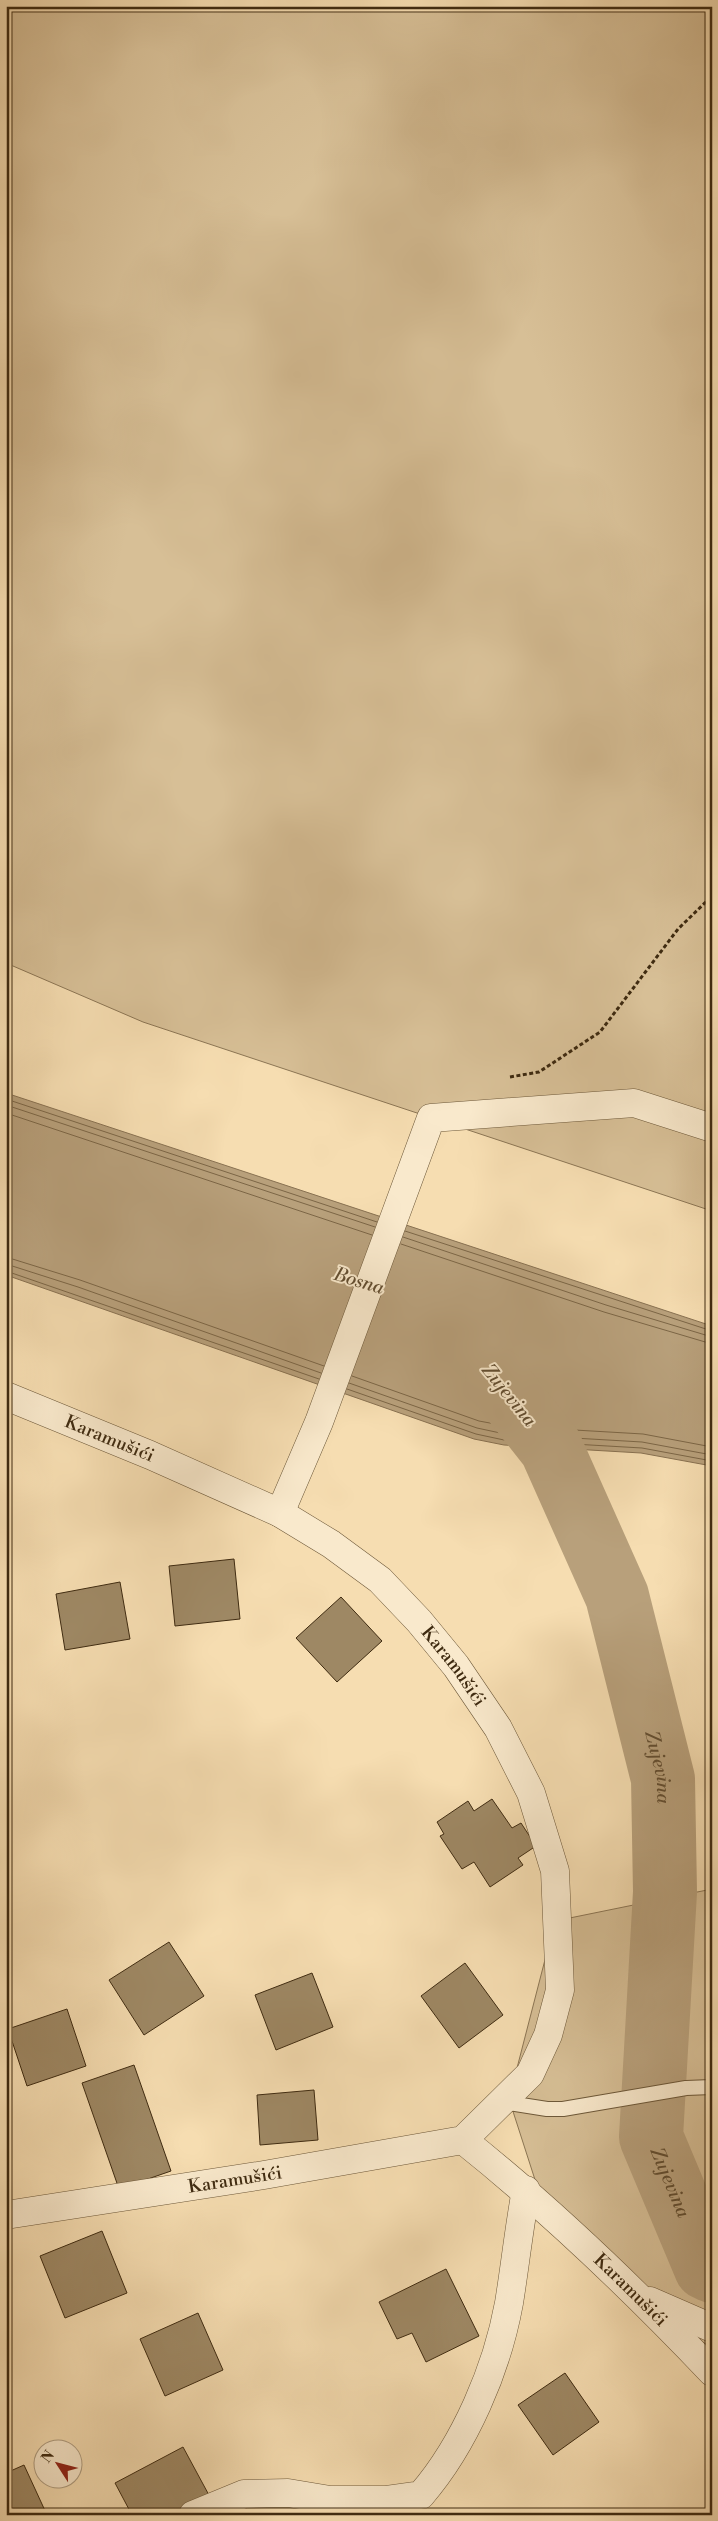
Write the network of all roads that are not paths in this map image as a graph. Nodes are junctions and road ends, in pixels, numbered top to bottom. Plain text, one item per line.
1 (712, 1128) edge
2 (6, 1396) edge
3 (280, 1513) junction
4 (712, 2087) edge
5 (502, 2102) junction
6 (463, 2140) junction
7 (526, 2190) junction
8 (6, 2215) edge
9 (640, 2296) junction
10 (712, 2328) edge
11 (712, 2372) edge
12 (328, 2508) edge
13 (193, 2515) edge

1 - 3 street
2 - 3 street, Karamušići
3 - 5 street, Karamušići
4 - 5 lane
5 - 6 street, Karamušići
6 - 7 street, Karamušići
6 - 8 street, Karamušići
7 - 9 street, Karamušići
7 - 12 street
9 - 10 street
9 - 11 street, Karamušići
12 - 13 street

